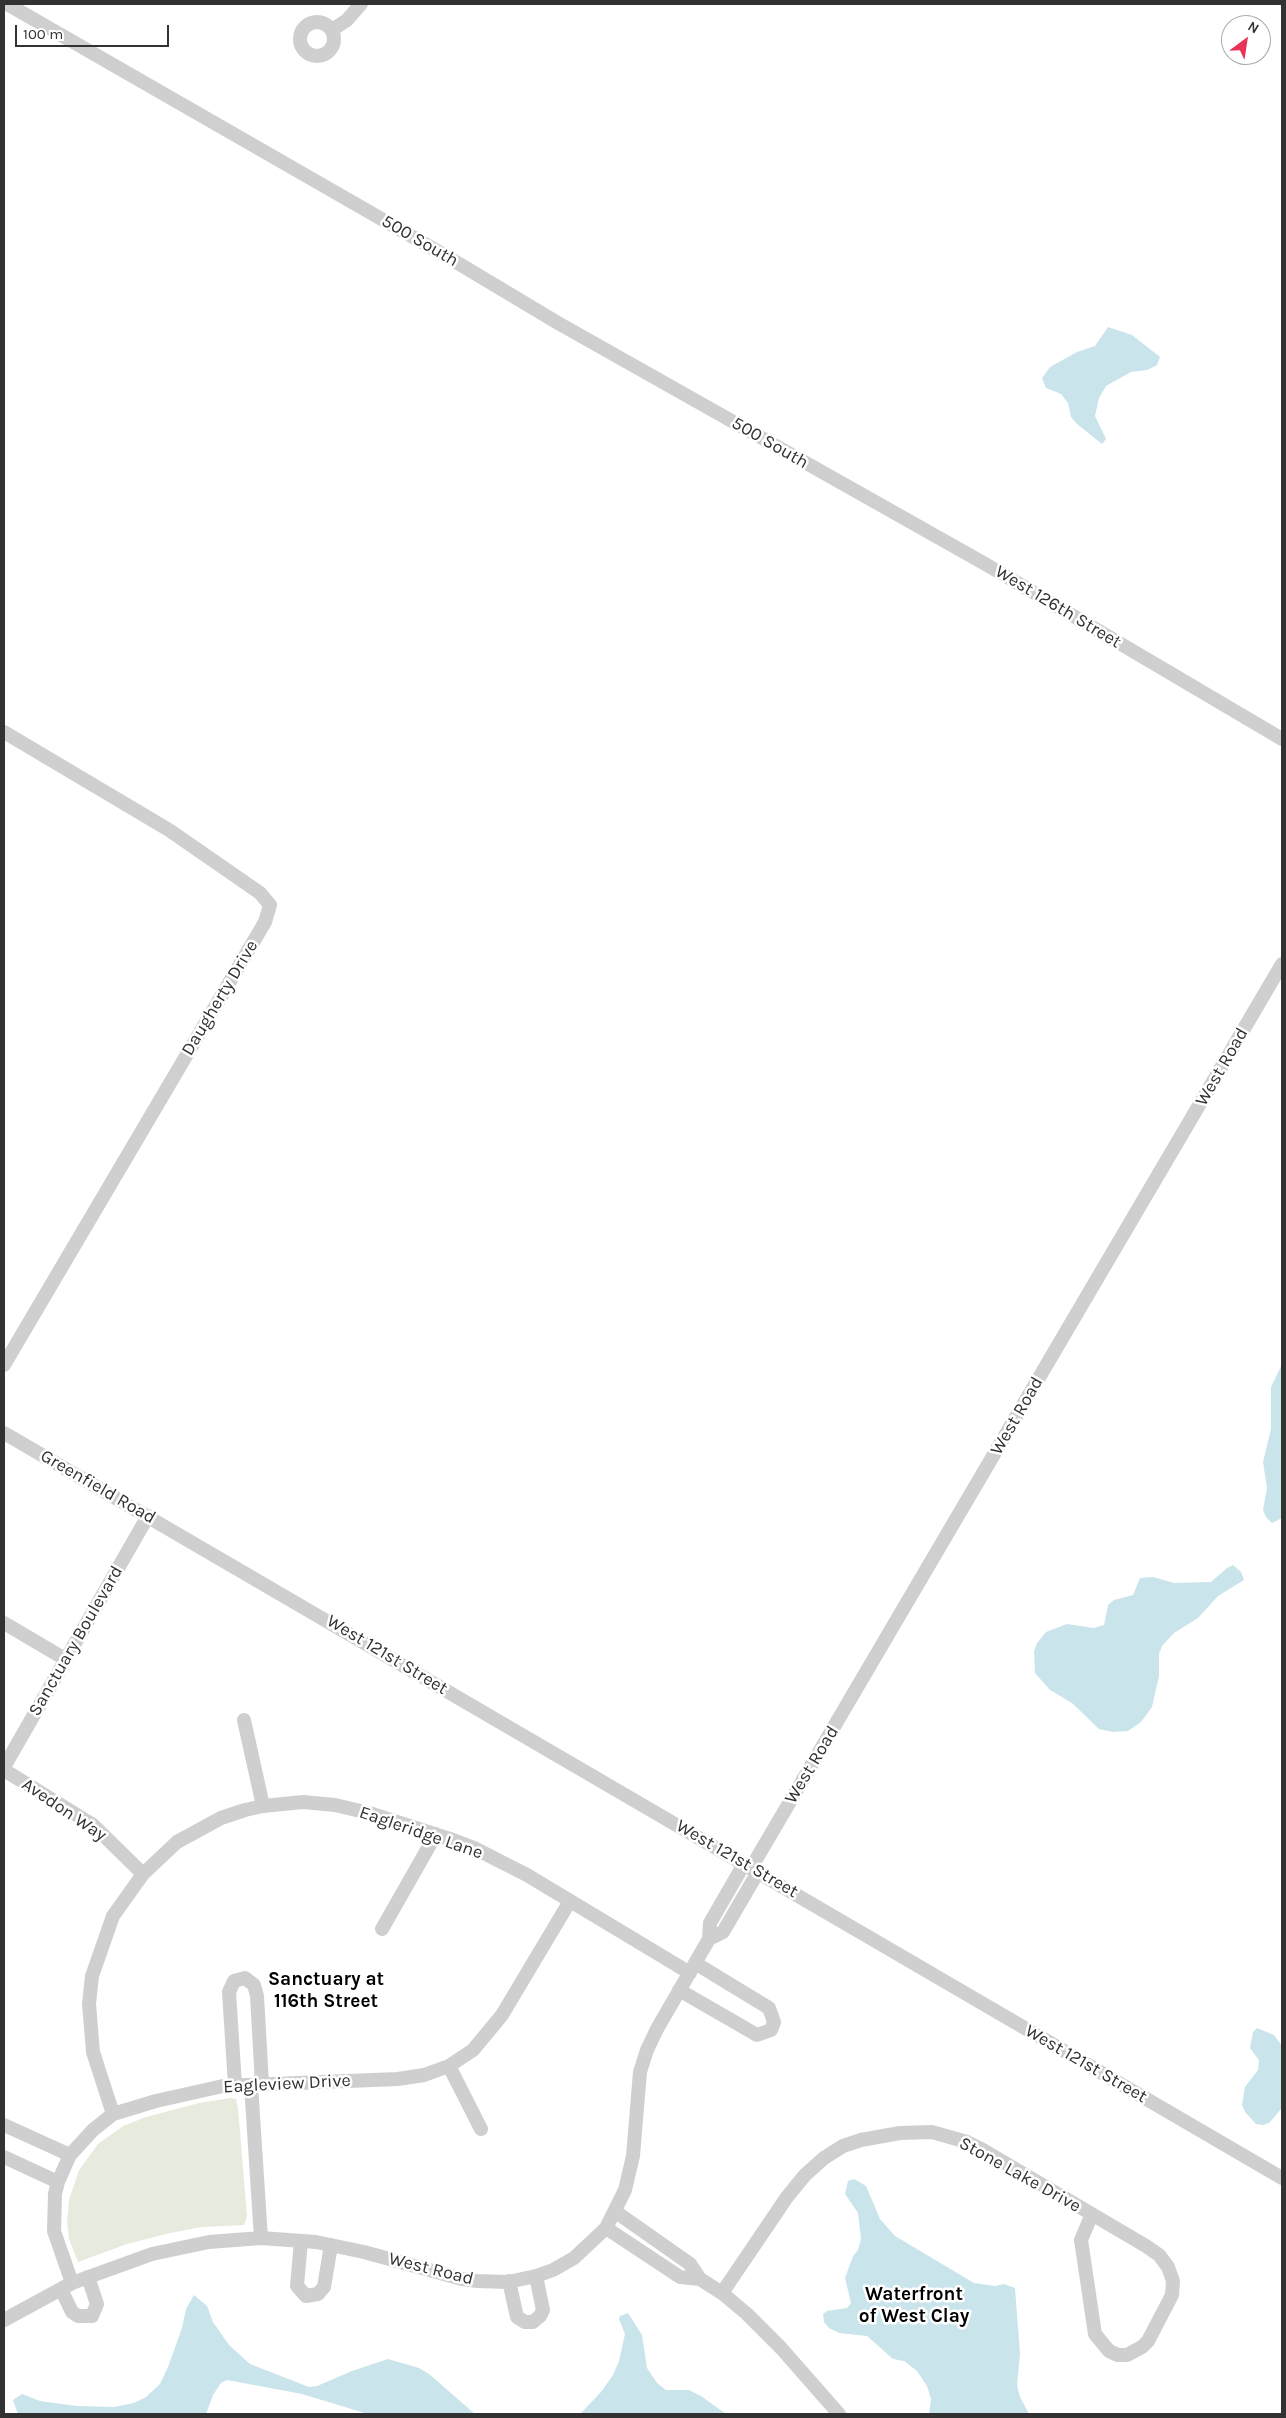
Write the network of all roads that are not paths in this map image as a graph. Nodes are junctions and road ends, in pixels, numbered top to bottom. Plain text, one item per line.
1 (7, 4) edge
2 (361, 4) edge
3 (332, 30) dead end
4 (832, 478) joint
5 (4, 732) edge
6 (1282, 739) edge
7 (1282, 964) edge
8 (4, 1365) edge
9 (4, 1433) edge
10 (148, 1516) junction
11 (192, 1540) joint
12 (4, 1624) edge
13 (65, 1659) junction
14 (244, 1720) dead end
15 (4, 1768) edge
16 (263, 1806) junction
17 (436, 1834) junction
18 (751, 1868) junction
19 (143, 1874) junction
20 (570, 1901) junction
21 (382, 1929) dead end
22 (692, 1968) junction
23 (679, 1990) junction
24 (449, 2066) junction
25 (235, 2085) junction
26 (257, 2085) junction
27 (113, 2114) junction
28 (4, 2125) edge
29 (481, 2129) dead end
30 (70, 2155) junction
31 (4, 2157) edge
32 (1282, 2178) edge
33 (58, 2182) junction
34 (616, 2212) junction
35 (1092, 2214) junction
36 (606, 2228) junction
37 (261, 2238) junction
38 (301, 2241) junction
39 (331, 2245) junction
40 (536, 2276) junction
41 (88, 2277) junction
42 (700, 2279) junction
43 (509, 2281) junction
44 (66, 2286) junction
45 (722, 2293) junction
46 (4, 2320) edge
47 (838, 2414) edge

1 - 4 street, 500 South
2 - 3 street
4 - 6 street, West 126th Street
5 - 8 street, Daugherty Drive
7 - 18 street, West Road
9 - 10 street, Greenfield Road
10 - 11 street, Greenfield Road
10 - 13 street, Sanctuary Boulevard
11 - 18 street, West 121st Street
12 - 13 street
13 - 15 street, Sanctuary Boulevard
14 - 16 street
15 - 19 street, Avedon Way
16 - 17 street, Eagleridge Lane
16 - 19 street, Eagleridge Lane
17 - 20 street, Eagleridge Lane
17 - 21 street
18 - 22 street, West Road
18 - 32 street, West 121st Street
19 - 27 street, Eagleridge Lane
20 - 22 street, Eagleridge Lane
20 - 24 street, Eagleview Drive
22 - 23 street, West Road
22 - 23 street, Eagleridge Lane
23 - 34 street, West Road
24 - 26 street, Eagleview Drive
24 - 29 street
25 - 26 street, Eagleview Drive
25 - 26 street
25 - 27 street, Eagleview Drive
26 - 37 street
27 - 30 street, Eagleview Drive
28 - 30 street
30 - 33 street, Eagleview Drive
31 - 33 street
33 - 44 street, Eagleview Drive
34 - 36 street, West Road
34 - 42 street
35 - 35 street, Stone Lake Drive
35 - 45 street, Stone Lake Drive
36 - 40 street, West Road
36 - 42 street
37 - 38 street, West Road
37 - 41 street, West Road
38 - 39 street, West Road
38 - 39 street
39 - 43 street, West Road
40 - 43 street, West Road
40 - 43 street
41 - 44 street, West Road
41 - 44 street, Eagleview Drive
42 - 45 street
44 - 46 street, West Road
45 - 47 street

